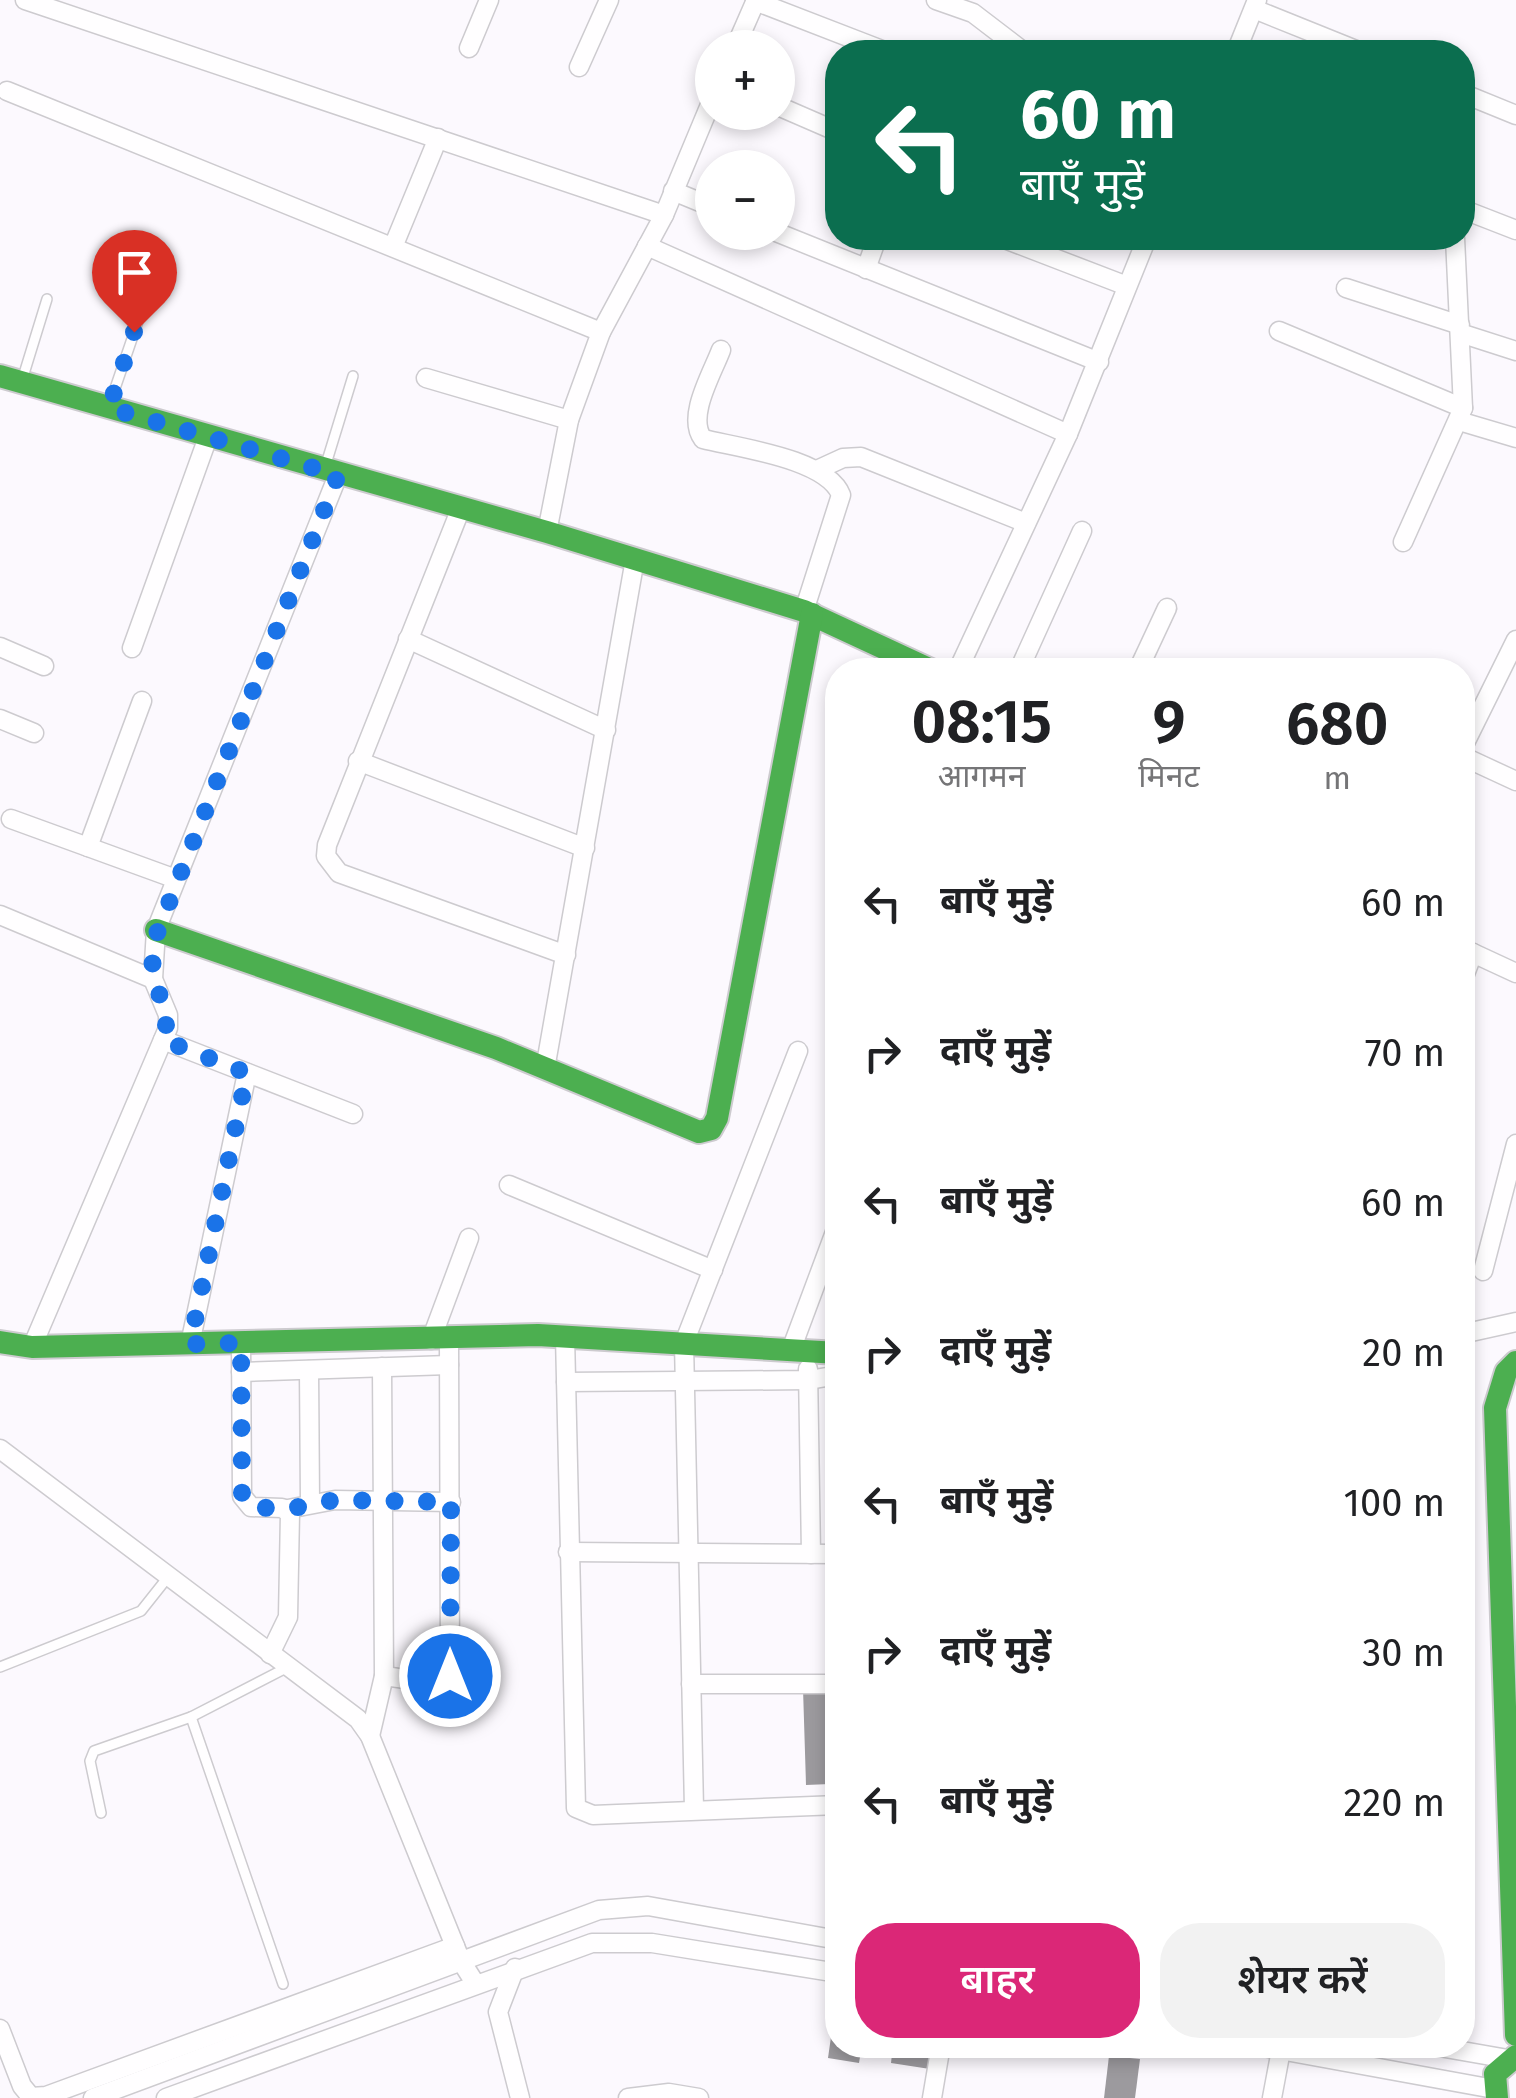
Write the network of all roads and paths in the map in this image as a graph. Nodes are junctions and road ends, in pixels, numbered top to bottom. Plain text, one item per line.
1 (25, 0) edge
2 (489, 0) edge
3 (609, 0) edge
4 (756, 0) edge
5 (936, 0) edge
6 (1255, 5) edge
7 (743, 30) edge
8 (857, 40) edge
9 (1008, 40) edge
10 (1241, 40) edge
11 (1334, 40) edge
12 (470, 48) dead end
13 (579, 67) dead end
14 (6, 91) dead end
15 (1475, 98) edge
16 (795, 113) edge
17 (1516, 115) edge
18 (825, 126) edge
19 (699, 130) edge
20 (438, 138) junction
21 (673, 191) junction
22 (695, 200) edge
23 (1475, 214) edge
24 (664, 215) junction
25 (1516, 230) edge
26 (795, 240) edge
27 (647, 246) junction
28 (393, 247) junction
29 (872, 250) edge
30 (1033, 250) edge
31 (1143, 250) edge
32 (1456, 250) edge
33 (866, 268) junction
34 (1127, 286) junction
35 (1346, 288) dead end
36 (147, 295) dead end
37 (47, 299) dead end
38 (1460, 329) junction
39 (1279, 330) dead end
40 (602, 332) junction
41 (721, 350) dead end
42 (1516, 351) edge
43 (1099, 362) junction
44 (354, 376) dead end
45 (426, 378) dead end
46 (10, 380) edge
47 (109, 408) junction
48 (1461, 414) junction
49 (569, 420) junction
50 (1068, 434) junction
51 (208, 437) junction
52 (1516, 438) edge
53 (819, 470) junction
54 (331, 473) junction
55 (461, 508) junction
56 (1026, 523) junction
57 (1082, 531) dead end
58 (546, 532) junction
59 (1403, 542) dead end
60 (635, 559) junction
61 (1167, 608) dead end
62 (808, 613) junction
63 (408, 639) junction
64 (1516, 640) edge
65 (0, 647) edge
66 (132, 648) dead end
67 (905, 658) edge
68 (964, 658) edge
69 (1024, 658) edge
70 (1144, 658) edge
71 (44, 666) dead end
72 (142, 702) dead end
73 (0, 719) edge
74 (1475, 725) edge
75 (606, 730) junction
76 (34, 732) dead end
77 (1475, 759) edge
78 (358, 761) junction
79 (1516, 781) edge
80 (11, 819) dead end
81 (88, 847) junction
82 (585, 848) junction
83 (176, 879) junction
84 (0, 916) edge
85 (156, 930) junction
86 (1475, 953) edge
87 (566, 955) junction
88 (1516, 972) edge
89 (153, 979) junction
90 (163, 1040) junction
91 (798, 1051) dead end
92 (546, 1068) junction
93 (247, 1073) junction
94 (353, 1114) dead end
95 (1516, 1144) edge
96 (509, 1185) dead end
97 (469, 1238) dead end
98 (825, 1267) edge
99 (713, 1270) junction
100 (1484, 1271) dead end
101 (1516, 1322) edge
102 (1475, 1331) edge
103 (565, 1336) junction
104 (440, 1340) junction
105 (0, 1342) edge
106 (241, 1343) junction
107 (190, 1344) junction
108 (684, 1344) junction
109 (32, 1347) junction
110 (800, 1351) junction
111 (825, 1352) edge
112 (1516, 1362) edge
113 (449, 1365) junction
114 (382, 1367) junction
115 (309, 1370) junction
116 (241, 1372) junction
117 (825, 1377) edge
118 (808, 1380) junction
119 (685, 1381) junction
120 (566, 1382) junction
121 (0, 1450) edge
122 (381, 1502) junction
123 (451, 1502) junction
124 (310, 1503) junction
125 (288, 1509) junction
126 (568, 1552) junction
127 (688, 1553) junction
128 (811, 1554) junction
129 (825, 1554) edge
130 (1508, 1561) edge
131 (168, 1577) junction
132 (270, 1654) junction
133 (0, 1667) edge
134 (288, 1668) junction
135 (384, 1676) junction
136 (692, 1684) junction
137 (825, 1684) edge
138 (191, 1717) junction
139 (1511, 1727) edge
140 (370, 1736) junction
141 (825, 1804) edge
142 (694, 1809) junction
143 (102, 1813) dead end
144 (825, 1938) edge
145 (1514, 1947) edge
146 (458, 1954) junction
147 (515, 1968) junction
148 (825, 1971) edge
149 (475, 1983) junction
150 (283, 1984) dead end
151 (0, 2029) edge
152 (1516, 2034) edge
153 (1475, 2052) edge
154 (939, 2058) edge
155 (1279, 2058) edge
156 (1320, 2058) edge
157 (1512, 2058) edge
158 (1496, 2093) edge
159 (669, 2095) edge
160 (93, 2098) edge
161 (166, 2098) edge
162 (520, 2098) edge
163 (628, 2098) edge
164 (699, 2098) edge
165 (932, 2098) edge
166 (1272, 2098) edge

1 - 20 street
2 - 12 street
3 - 13 street
4 - 7 street
4 - 8 street
5 - 9 street
6 - 10 street
6 - 11 street
14 - 28 street
15 - 17 street
16 - 18 street
19 - 21 street
20 - 24 street
20 - 28 street
21 - 22 street
21 - 24 street
23 - 25 street
24 - 27 street
26 - 33 street
27 - 40 street
27 - 50 street
28 - 40 street
29 - 33 street
30 - 34 street
31 - 34 street
32 - 38 street
33 - 43 street
34 - 43 street
35 - 38 street
36 - 47 lane
37 - 46 lane
38 - 42 street
38 - 48 street
39 - 48 street
40 - 49 street
41 - 53 street
43 - 50 street
44 - 54 lane
45 - 49 street
46 - 47 street
47 - 51 street
48 - 52 street
48 - 59 street
49 - 58 street
50 - 56 street
51 - 54 street
51 - 66 street
53 - 56 street
53 - 62 street
54 - 55 street
54 - 83 street
55 - 58 street
55 - 63 street
56 - 68 street
57 - 69 street
58 - 60 street
60 - 62 street
60 - 75 street
61 - 70 street
62 - 67 street
62 - 92 street
63 - 75 street
63 - 78 street
64 - 74 street
65 - 71 street
72 - 81 street
73 - 76 street
75 - 82 street
77 - 79 street
78 - 82 street
78 - 87 street
80 - 81 street
81 - 83 street
82 - 87 street
83 - 85 street
84 - 89 street
85 - 89 street
85 - 92 street
86 - 88 street
87 - 92 street
89 - 90 street
90 - 93 street
90 - 109 street
91 - 99 street
93 - 94 street
93 - 107 street
95 - 100 street
96 - 99 street
97 - 104 street
98 - 110 street
99 - 108 street
101 - 102 street
103 - 104 street
103 - 108 street
103 - 120 street
104 - 106 street
104 - 113 street
105 - 109 street
106 - 107 street
106 - 116 street
107 - 109 street
108 - 110 street
108 - 119 street
110 - 111 street
110 - 118 street
112 - 130 street
113 - 114 street
113 - 123 street
114 - 115 street
114 - 122 street
115 - 116 street
115 - 124 street
116 - 125 street
117 - 118 street
118 - 119 street
118 - 128 street
119 - 120 street
119 - 127 street
120 - 126 street
121 - 131 street
122 - 123 street
122 - 124 street
122 - 135 street
123 - 135 street
124 - 125 street
125 - 132 street
126 - 127 street
126 - 142 street
127 - 128 street
127 - 136 street
128 - 129 street
130 - 139 street
131 - 132 street
131 - 133 lane
132 - 134 street
134 - 138 lane
134 - 140 street
135 - 140 street
136 - 137 street
136 - 142 street
138 - 143 lane
138 - 150 lane
139 - 145 street
140 - 146 street
141 - 142 street
144 - 146 street
145 - 152 street
146 - 149 street
146 - 151 street
146 - 160 street
147 - 148 street
147 - 149 street
147 - 162 street
149 - 161 street
153 - 157 street
154 - 165 street
155 - 166 street
156 - 158 street
157 - 158 street
159 - 163 street
159 - 164 street

